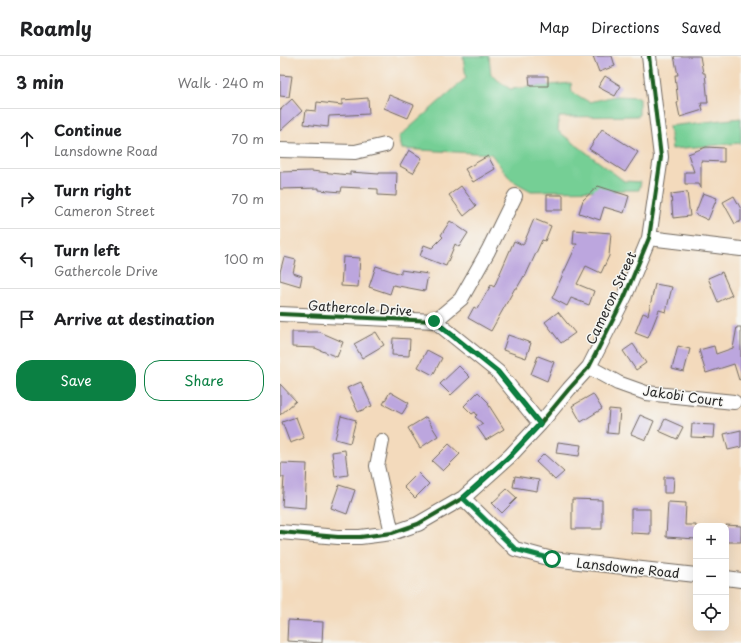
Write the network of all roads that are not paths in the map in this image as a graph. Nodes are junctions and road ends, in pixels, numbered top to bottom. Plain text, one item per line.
1 (649, 56) edge
2 (384, 145) dead end
3 (280, 150) edge
4 (515, 196) dead end
5 (649, 238) junction
6 (741, 249) edge
7 (280, 314) edge
8 (434, 321) junction
9 (589, 367) junction
10 (734, 402) dead end
11 (540, 424) junction
12 (382, 441) dead end
13 (463, 498) junction
14 (280, 532) edge
15 (392, 533) junction
16 (693, 575) edge
17 (729, 578) edge
18 (741, 580) edge

1 - 5 street, Cameron Street
2 - 3 street
4 - 8 street
5 - 6 street
5 - 9 street, Cameron Street
7 - 8 street, Gathercole Drive
8 - 11 street
9 - 10 street, Jakobi Court
9 - 11 street, Cameron Street
11 - 13 street, Cameron Street
12 - 15 street
13 - 15 street
13 - 16 street, Lansdowne Road
14 - 15 street
17 - 18 street

